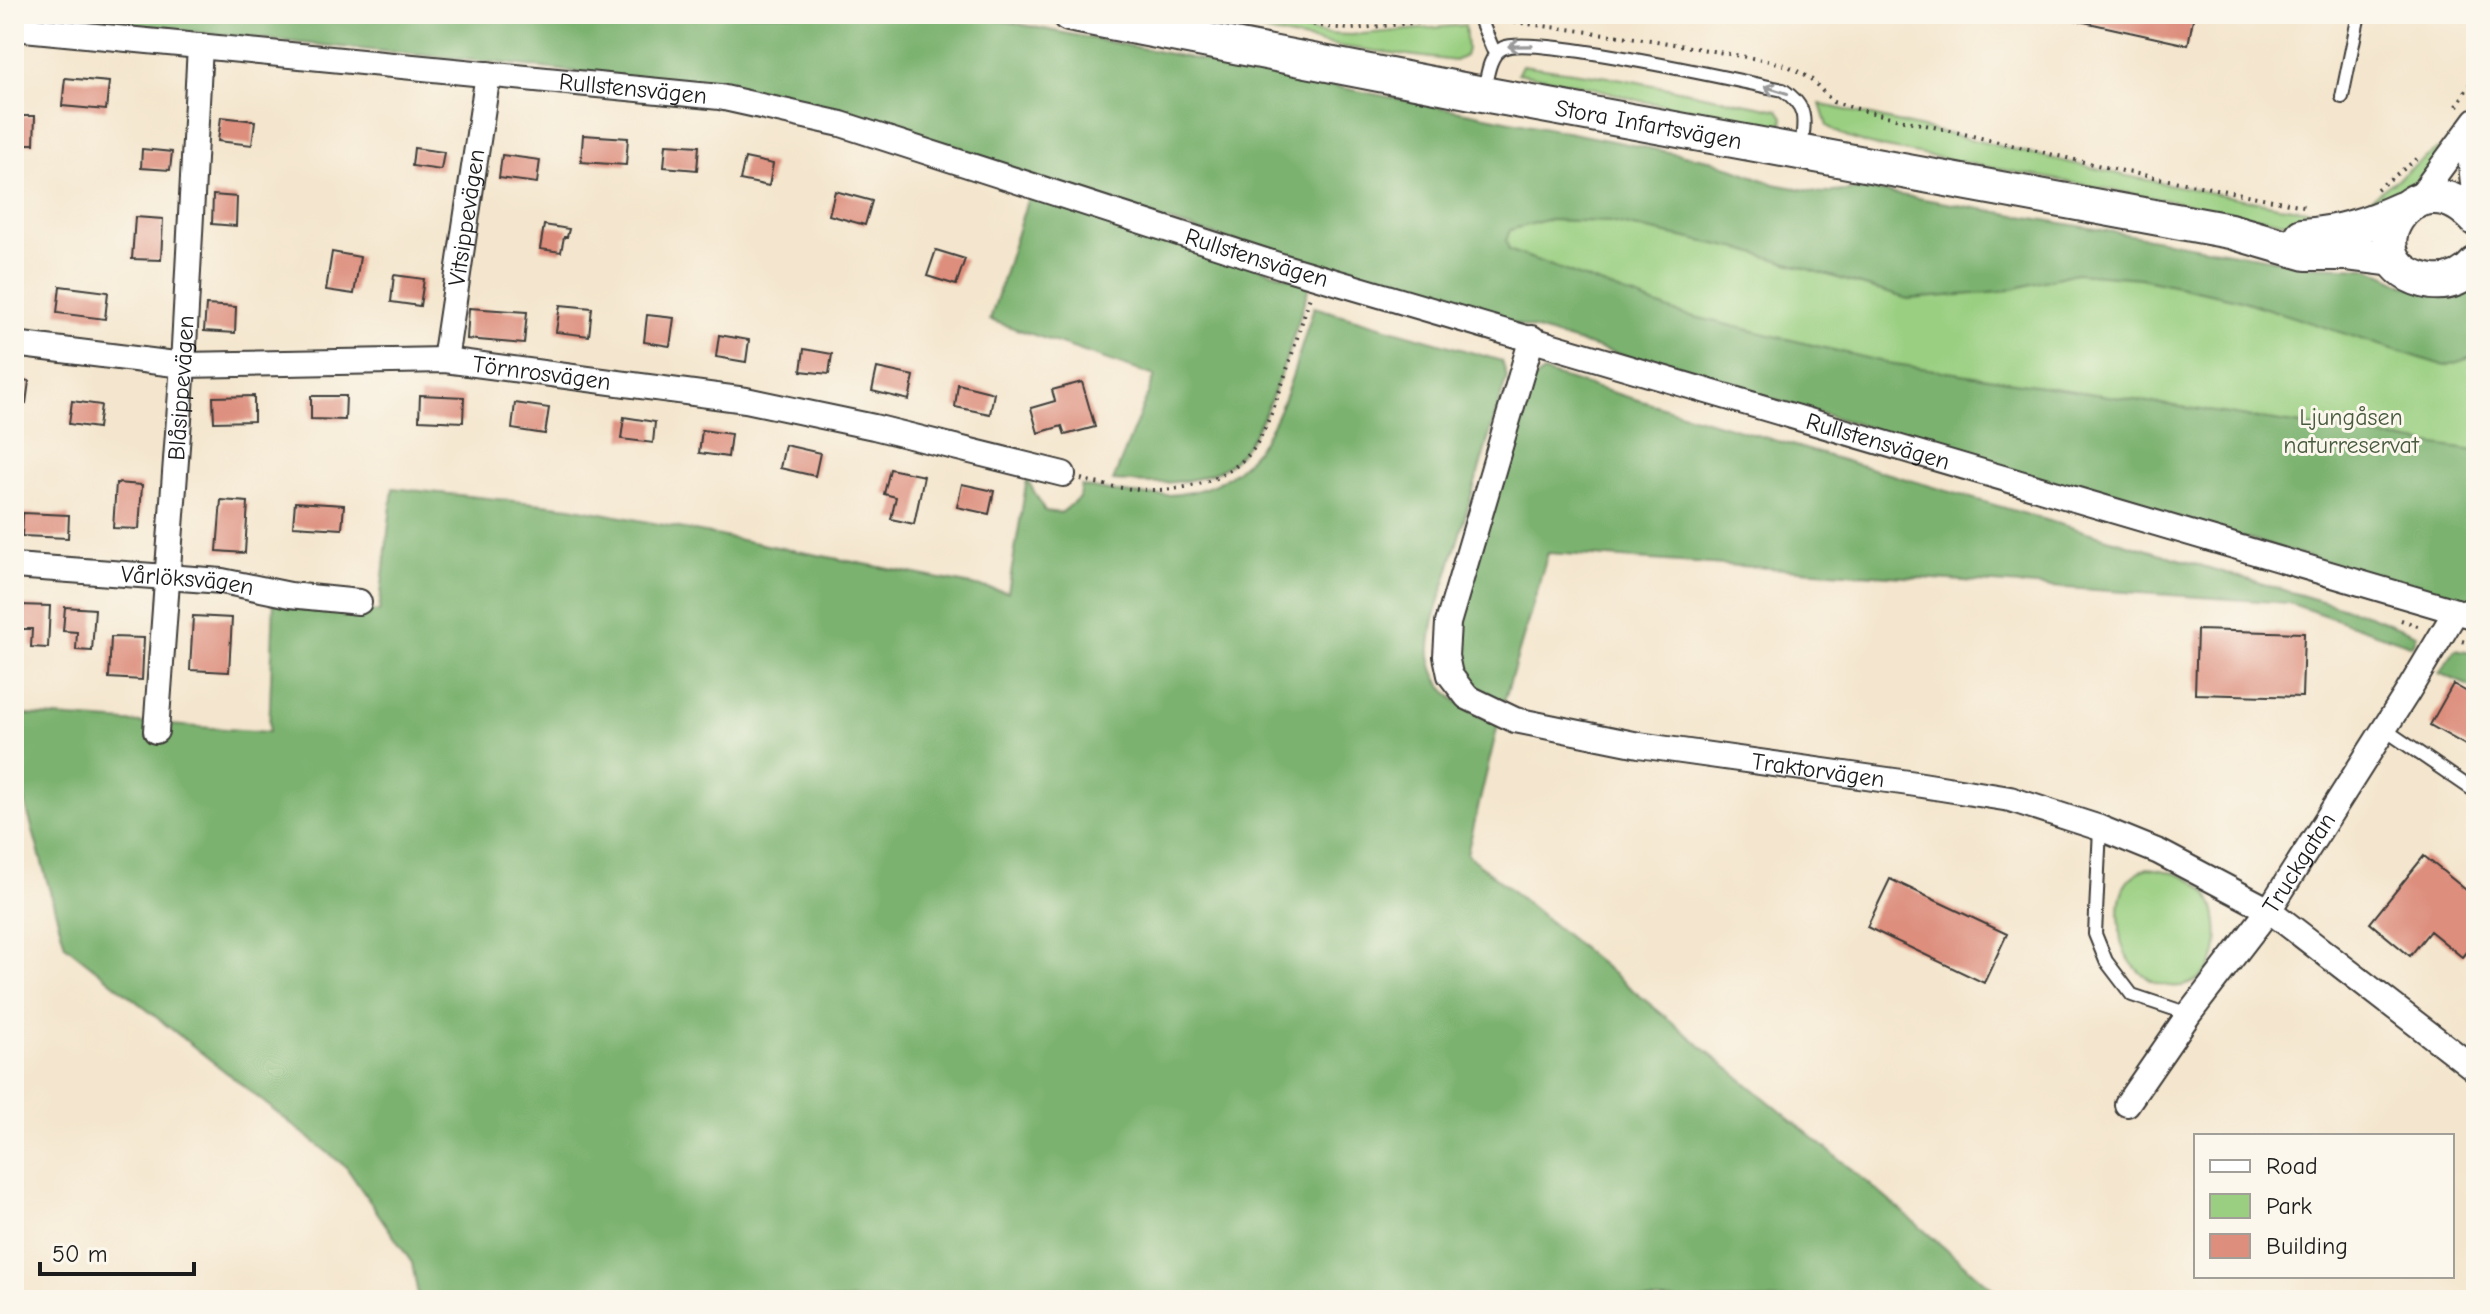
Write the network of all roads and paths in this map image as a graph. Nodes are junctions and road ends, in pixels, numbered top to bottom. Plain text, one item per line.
1 (1069, 14) edge
2 (1258, 14) edge
3 (2359, 14) edge
4 (1479, 16) edge
5 (14, 28) edge
6 (200, 46) junction
7 (1495, 54) junction
8 (488, 74) junction
9 (1483, 94) junction
10 (2342, 97) dead end
11 (2475, 121) edge
12 (2455, 150) junction
13 (1800, 151) junction
14 (2372, 192) dead end
15 (2409, 205) junction
16 (2311, 207) dead end
17 (2476, 213) edge
18 (2476, 219) edge
19 (2230, 231) junction
20 (2393, 259) junction
21 (2469, 275) edge
22 (1317, 276) junction
23 (1532, 338) junction
24 (14, 344) edge
25 (445, 360) junction
26 (183, 365) junction
27 (1063, 474) joint
28 (14, 566) edge
29 (165, 576) junction
30 (359, 602) dead end
31 (2466, 614) edge
32 (2384, 729) junction
33 (156, 731) dead end
34 (2476, 792) edge
35 (2100, 828) junction
36 (2269, 910) junction
37 (2189, 1014) junction
38 (2476, 1070) edge
39 (2127, 1104) dead end

1 - 9 main road, Stora Infartsvägen
2 - 4 path
3 - 10 lane
4 - 7 lane
4 - 16 path
5 - 6 street, Rullstensvägen
6 - 8 street, Rullstensvägen
6 - 26 street, Blåsippevägen
7 - 9 lane
13 -> 7 lane
8 - 22 street, Rullstensvägen
8 - 25 street, Vitsippevägen
9 - 13 main road, Stora Infartsvägen
11 - 12 street
11 - 17 street
12 - 14 path
12 - 15 street
13 - 19 main road, Stora Infartsvägen
15 - 18 main road
15 - 19 main road, Stora Infartsvägen
15 - 20 main road
19 - 20 main road, Stora Infartsvägen
20 - 21 main road
22 - 23 street, Rullstensvägen
22 - 27 path
23 - 31 street, Rullstensvägen
23 - 35 street, Traktorvägen
24 - 26 street, Törnrosvägen
25 - 26 street, Törnrosvägen
25 - 27 street, Törnrosvägen
26 - 29 street, Blåsippevägen
28 - 29 street, Vårlöksvägen
29 - 30 street, Vårlöksvägen
29 - 33 street, Blåsippevägen
31 - 32 street, Truckgatan
32 - 34 lane
32 - 36 street, Truckgatan
35 - 36 street, Traktorvägen
35 - 37 lane
36 - 37 street, Truckgatan
36 - 38 street, Traktorvägen
37 - 39 street, Truckgatan

